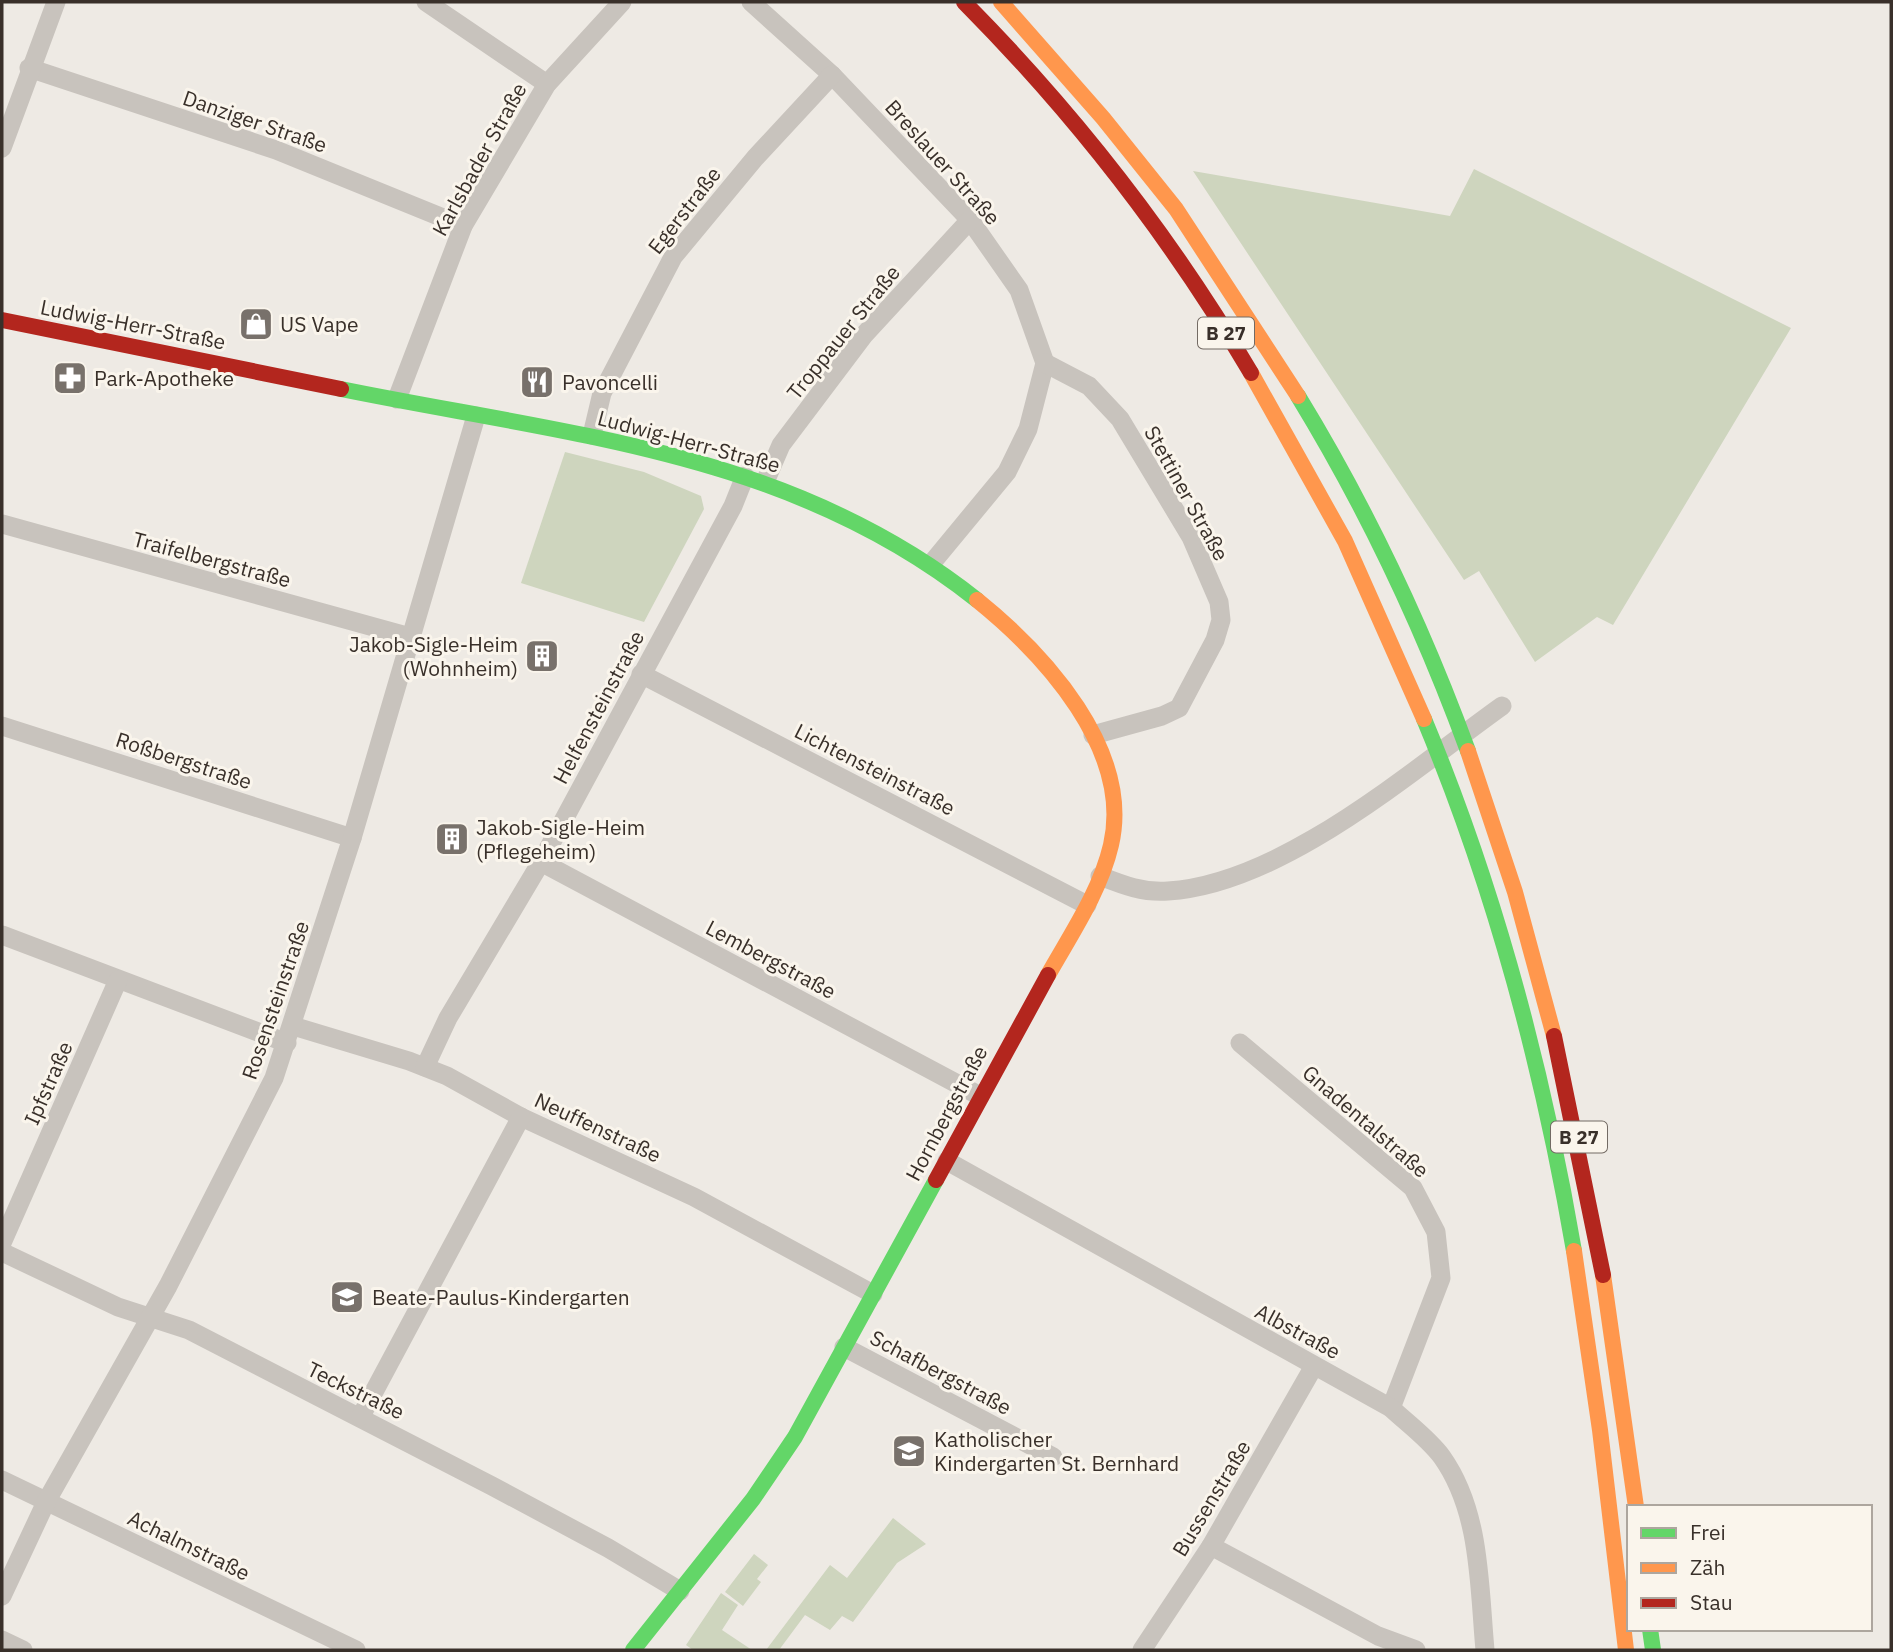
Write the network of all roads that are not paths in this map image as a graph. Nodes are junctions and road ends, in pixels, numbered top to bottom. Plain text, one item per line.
1 (56, 2) edge
2 (426, 2) edge
3 (622, 2) edge
4 (751, 2) edge
5 (964, 2) edge
6 (1001, 2) edge
7 (29, 68) junction
8 (832, 75) junction
9 (547, 84) junction
10 (2, 148) edge
11 (970, 220) junction
12 (463, 226) junction
13 (2, 320) edge
14 (1045, 363) junction
15 (397, 399) junction
16 (476, 416) junction
17 (592, 435) junction
18 (745, 476) junction
19 (765, 482) junction
20 (2, 524) edge
21 (931, 564) junction
22 (410, 637) junction
23 (641, 674) junction
24 (1502, 706) dead end
25 (2, 726) edge
26 (1093, 735) junction
27 (352, 838) junction
28 (541, 862) junction
29 (1100, 876) junction
30 (1087, 905) junction
31 (2, 935) edge
32 (118, 980) junction
33 (290, 1035) junction
34 (1240, 1043) dead end
35 (425, 1067) junction
36 (980, 1096) junction
37 (521, 1117) junction
38 (947, 1161) junction
39 (2, 1243) edge
40 (2, 1252) edge
41 (873, 1294) junction
42 (150, 1317) junction
43 (844, 1346) junction
44 (1314, 1366) junction
45 (1391, 1408) junction
46 (361, 1416) junction
47 (1053, 1457) dead end
48 (2, 1480) edge
49 (46, 1502) junction
50 (1636, 1505) edge
51 (1211, 1546) junction
52 (680, 1591) junction
53 (2, 1596) edge
54 (1650, 1631) edge
55 (2, 1640) edge
56 (638, 1649) edge
57 (23, 1650) edge
58 (356, 1650) edge
59 (1142, 1650) edge
60 (1416, 1650) edge
61 (1485, 1650) edge
62 (1626, 1650) edge
63 (1653, 1650) edge

1 - 7 street
2 - 9 street
3 - 9 street, Karlsbader Straße
4 - 8 street, Breslauer Straße
5 - 62 main road, B 27
6 - 50 main road, B 27
7 - 10 street
7 - 12 street, Danziger Straße
8 - 11 street, Breslauer Straße
8 - 17 street, Egerstraße
9 - 12 street, Karlsbader Straße
11 - 14 street, Breslauer Straße
11 - 19 street, Troppauer Straße
12 - 15 street, Karlsbader Straße
13 - 15 main road, Ludwig-Herr-Straße
14 - 21 street
14 - 26 street, Stettiner Straße
15 - 16 main road, Ludwig-Herr-Straße
16 - 17 main road, Ludwig-Herr-Straße
16 - 22 street, Rosensteinstraße
17 - 18 main road, Ludwig-Herr-Straße
18 - 19 main road, Ludwig-Herr-Straße
18 - 23 street, Helfensteinstraße
19 - 21 main road, Ludwig-Herr-Straße
20 - 22 street, Traifelbergstraße
21 - 26 main road, Ludwig-Herr-Straße
22 - 27 street, Rosensteinstraße
23 - 28 street, Helfensteinstraße
23 - 30 street, Lichtensteinstraße
24 - 29 street
25 - 27 street, Roßbergstraße
26 - 29 main road, Ludwig-Herr-Straße
27 - 33 street, Rosensteinstraße
28 - 35 street, Helfensteinstraße
28 - 36 street, Lembergstraße
29 - 30 main road, Hornbergstraße
30 - 36 main road, Hornbergstraße
31 - 32 street, Neuffenstraße
32 - 33 street, Neuffenstraße
32 - 39 street, Ipfstraße
33 - 35 street, Neuffenstraße
33 - 42 street, Rosensteinstraße
34 - 45 street, Gnadentalstraße
35 - 37 street, Neuffenstraße
36 - 38 main road, Hornbergstraße
37 - 41 street, Neuffenstraße
37 - 46 street
38 - 41 main road, Hornbergstraße
38 - 44 street, Albstraße
40 - 42 street, Teckstraße
41 - 43 main road, Hornbergstraße
42 - 46 street, Teckstraße
42 - 49 street, Rosensteinstraße
43 - 47 street, Schafbergstraße
43 - 52 main road, Hornbergstraße
44 - 45 street, Albstraße
44 - 51 street, Bussenstraße
45 - 61 street, Albstraße
46 - 52 street, Teckstraße
48 - 49 street, Achalmstraße
49 - 53 street, Rosensteinstraße
49 - 58 street, Achalmstraße
51 - 59 street, Bussenstraße
51 - 60 street
52 - 56 main road, Hornbergstraße
54 - 63 main road
55 - 57 street

